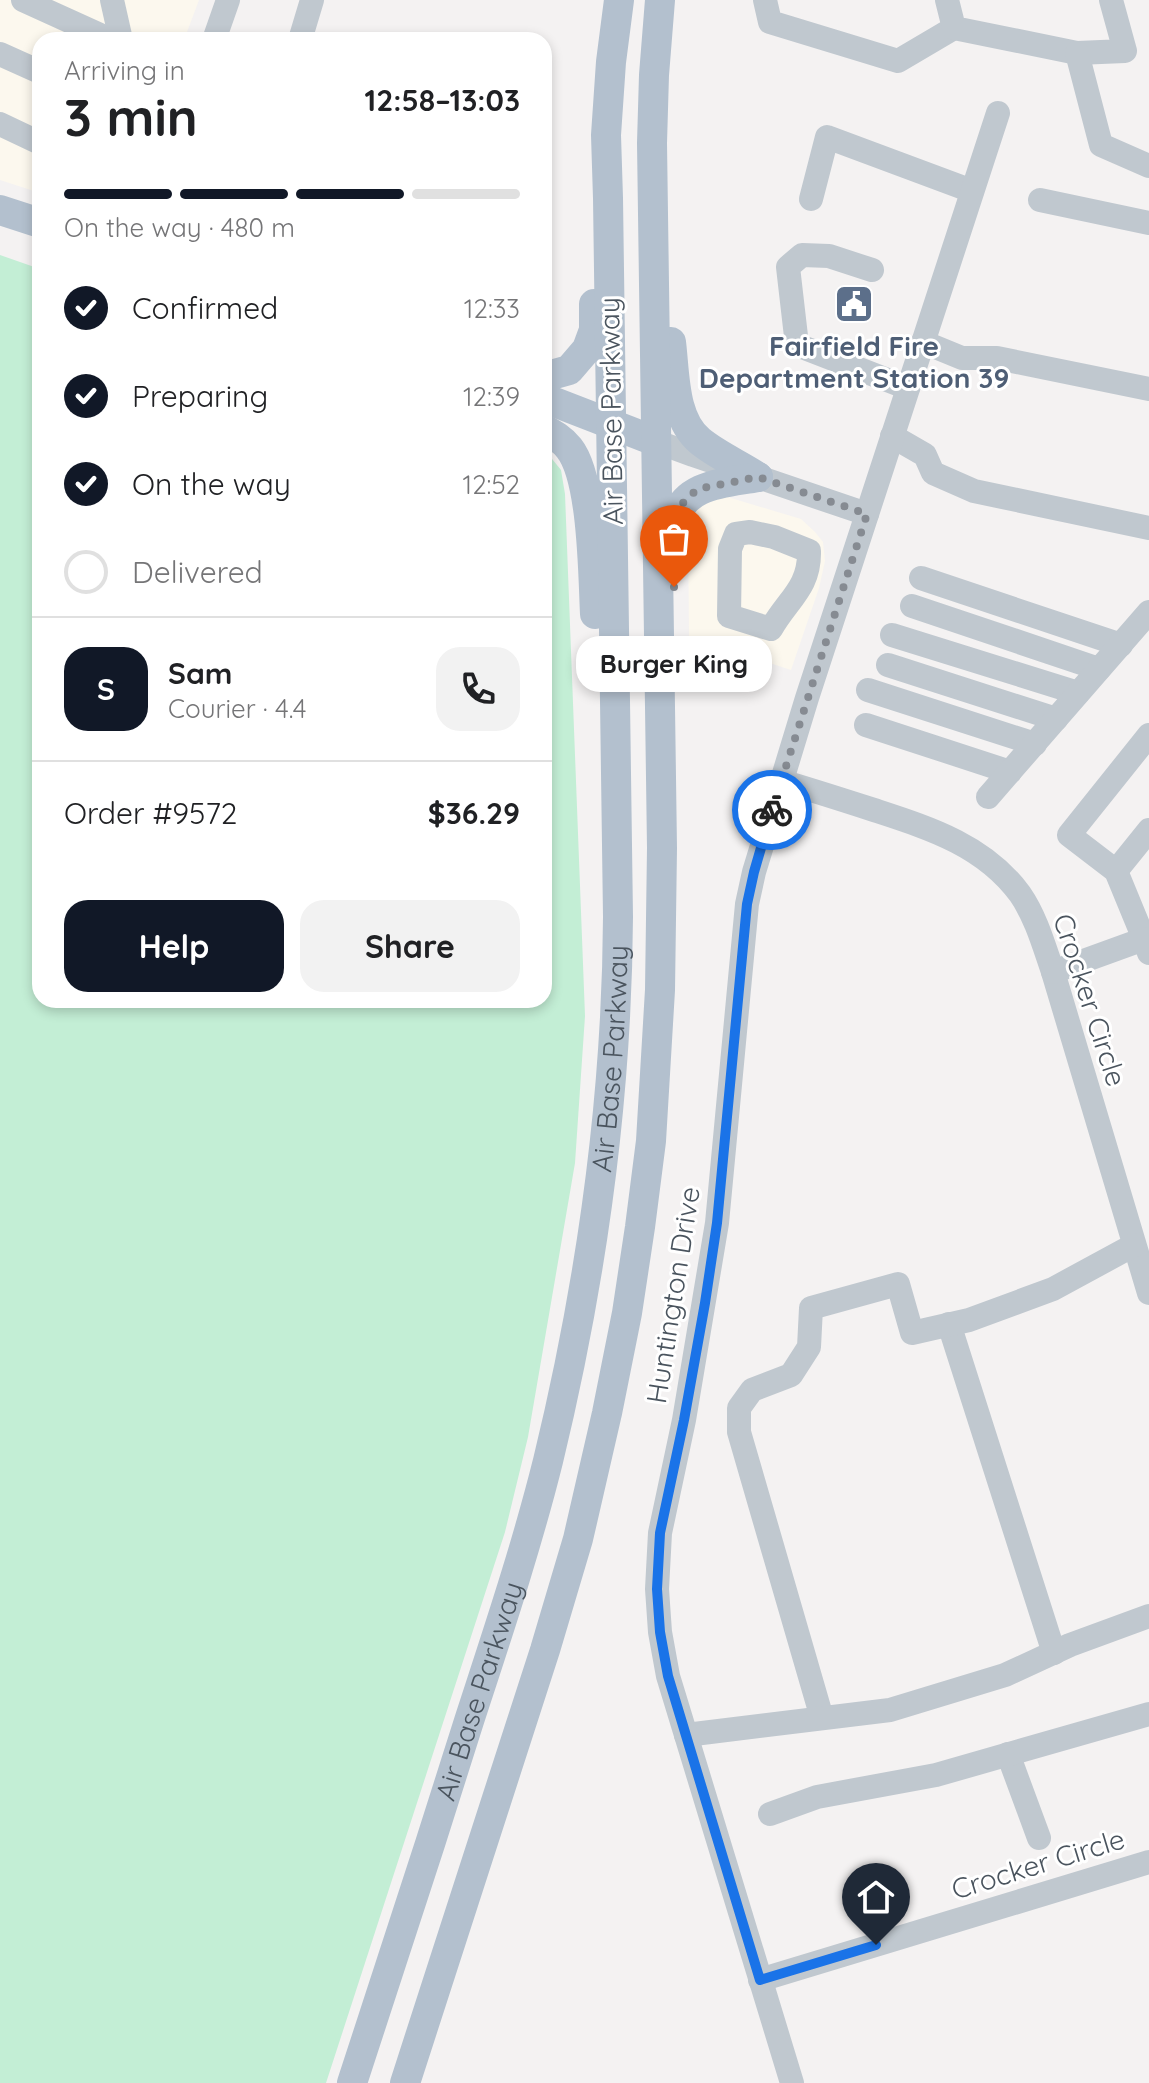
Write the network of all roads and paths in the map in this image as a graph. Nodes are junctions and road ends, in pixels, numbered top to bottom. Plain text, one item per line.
1 (23, 0) edge
2 (112, 0) edge
3 (228, 0) edge
4 (312, 0) edge
5 (619, 0) edge
6 (660, 0) edge
7 (765, 0) edge
8 (947, 0) edge
9 (1111, 0) edge
10 (954, 28) junction
11 (93, 32) edge
12 (119, 32) edge
13 (217, 32) edge
14 (302, 32) edge
15 (1077, 53) junction
16 (0, 54) edge
17 (32, 68) edge
18 (998, 113) dead end
19 (0, 124) edge
20 (606, 135) junction
21 (32, 139) edge
22 (1149, 166) edge
23 (972, 191) junction
24 (811, 199) dead end
25 (1040, 200) dead end
26 (0, 210) edge
27 (32, 220) edge
28 (1149, 223) edge
29 (653, 251) junction
30 (872, 270) dead end
31 (923, 342) junction
32 (552, 375) edge
33 (908, 388) junction
34 (1149, 389) edge
35 (552, 401) edge
36 (612, 423) junction
37 (552, 433) edge
38 (892, 436) junction
39 (655, 441) junction
40 (758, 477) junction
41 (867, 514) junction
42 (1149, 528) edge
43 (921, 578) dead end
44 (912, 606) dead end
45 (1149, 612) edge
46 (892, 635) dead end
47 (1121, 645) junction
48 (888, 665) dead end
49 (1099, 669) junction
50 (868, 690) dead end
51 (1078, 693) junction
52 (1056, 719) junction
53 (866, 725) dead end
54 (1149, 735) edge
55 (1035, 744) junction
56 (661, 771) junction
57 (1010, 772) junction
58 (781, 781) junction
59 (618, 787) junction
60 (988, 797) dead end
61 (1149, 830) edge
62 (1116, 871) junction
63 (1147, 942) edge
64 (1053, 972) junction
65 (1134, 1245) junction
66 (1149, 1293) edge
67 (949, 1324) junction
68 (1149, 1616) edge
69 (1054, 1653) junction
70 (1149, 1714) edge
71 (822, 1718) junction
72 (686, 1735) junction
73 (1008, 1754) junction
74 (770, 1814) dead end
75 (1039, 1838) dead end
76 (1149, 1862) edge
77 (760, 1980) junction
78 (352, 2083) edge
79 (405, 2083) edge
80 (792, 2083) edge

1 - 11 street
2 - 12 street
3 - 13 street
4 - 14 street
5 - 20 main road, Air Base Parkway
6 - 29 main road, Air Base Parkway
7 - 10 street
8 - 10 street
9 - 15 street
10 - 15 street
15 - 22 street
16 - 17 street
18 - 23 street, Huntington Drive
19 - 21 street
20 - 32 main road
20 - 36 main road, Air Base Parkway
23 - 24 street
23 - 31 street, Huntington Drive
25 - 28 street
26 - 27 main road
29 - 39 main road, Air Base Parkway
29 - 40 main road
30 - 33 street
31 - 33 street, Huntington Drive
31 - 34 street
33 - 38 street, Huntington Drive
35 - 36 main road
36 - 39 main road
36 - 59 main road, Air Base Parkway
37 - 59 main road
38 - 41 street, Huntington Drive
38 - 42 street
39 - 40 street
39 - 56 main road, Air Base Parkway
40 - 41 street
40 - 56 main road
41 - 58 street, Huntington Drive
43 - 47 street
44 - 49 street
45 - 47 street
46 - 51 street
47 - 49 street
48 - 52 street
49 - 51 street
50 - 55 street
51 - 52 street
52 - 55 street
53 - 57 street
54 - 62 street
55 - 57 street
56 - 79 main road, Air Base Parkway
57 - 60 street
58 - 64 street, Crocker Circle
58 - 72 street, Huntington Drive
59 - 78 main road, Air Base Parkway
61 - 62 street
62 - 63 street
63 - 64 street
64 - 65 street, Crocker Circle
65 - 66 street, Crocker Circle
65 - 67 street
67 - 69 street
67 - 71 street
68 - 69 street
69 - 71 street
70 - 73 street
71 - 72 street
72 - 77 street, Huntington Drive
73 - 74 street
73 - 75 street
76 - 77 street, Crocker Circle
77 - 80 street, Huntington Drive

